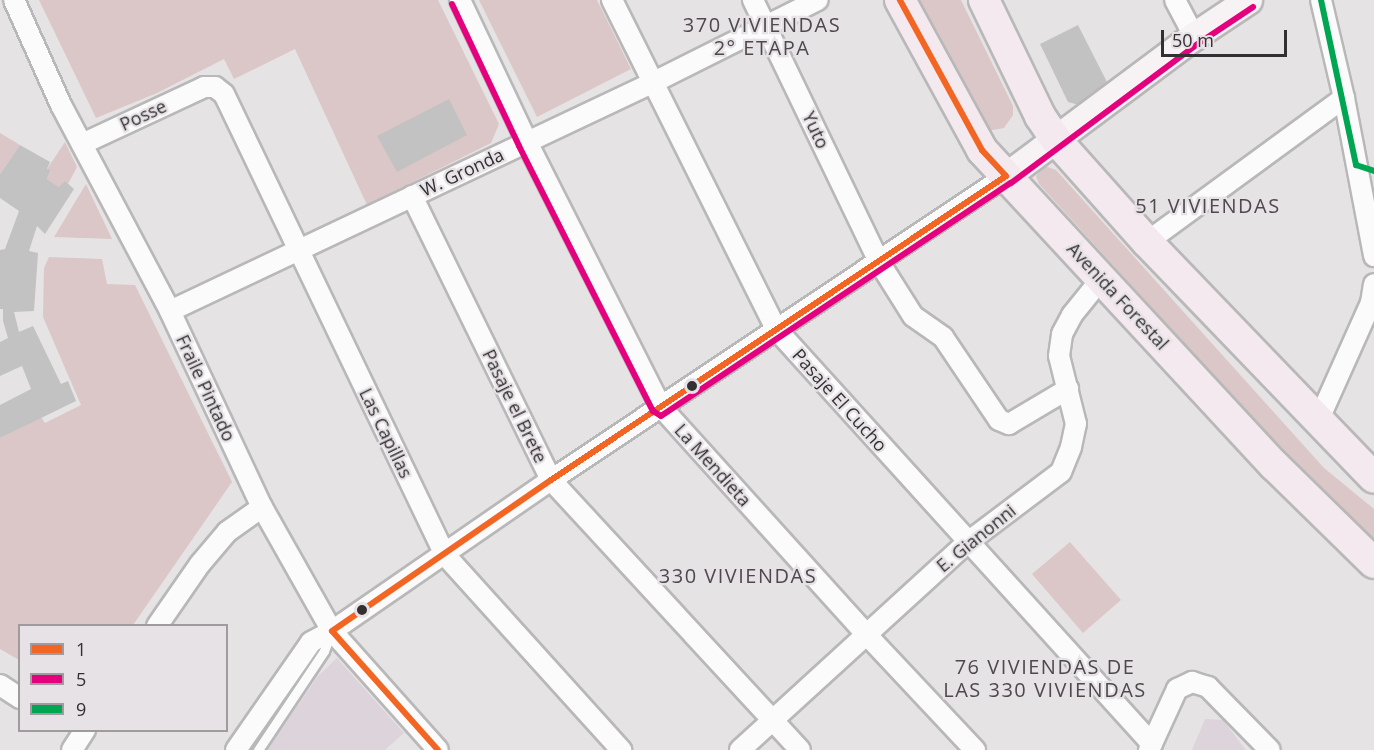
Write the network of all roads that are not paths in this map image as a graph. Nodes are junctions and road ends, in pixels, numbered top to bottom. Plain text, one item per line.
1 (14, 0) edge
2 (460, 0) edge
3 (612, 0) edge
4 (753, 0) edge
5 (818, 0) edge
6 (900, 0) edge
7 (984, 0) edge
8 (1175, 0) edge
9 (1248, 0) edge
10 (1321, 0) edge
11 (766, 25) junction
12 (1194, 36) junction
13 (654, 82) junction
14 (204, 87) joint
15 (1344, 98) junction
16 (1057, 141) junction
17 (527, 142) junction
18 (82, 144) junction
19 (1365, 168) edge
20 (1006, 176) junction
21 (412, 196) junction
22 (1147, 242) junction
23 (299, 251) junction
24 (1374, 256) edge
25 (879, 262) junction
26 (1101, 279) junction
27 (1374, 284) edge
28 (170, 311) junction
29 (776, 329) junction
30 (1068, 389) junction
31 (661, 407) junction
32 (1319, 419) junction
33 (1374, 478) edge
34 (551, 480) junction
35 (262, 507) junction
36 (968, 542) junction
37 (445, 555) junction
38 (1374, 563) edge
39 (159, 624) edge
40 (332, 631) junction
41 (865, 633) junction
42 (0, 685) edge
43 (18, 697) edge
44 (773, 720) junction
45 (1151, 747) edge
46 (236, 750) edge
47 (258, 750) edge
48 (438, 750) edge
49 (621, 750) edge
50 (740, 750) edge
51 (800, 750) edge
52 (975, 750) edge
53 (1269, 750) edge

1 - 18 street, Fraile Pintado
2 - 17 street, La Mendieta
3 - 13 street, Pasaje El Cucho
4 - 11 street, Yuto
5 - 11 street, W. Gronda
6 - 20 main road, Avenida Forestal
7 - 16 main road
8 - 12 street
9 - 12 street
10 - 15 street
11 - 13 street, W. Gronda
11 - 25 street, Yuto
12 - 16 street
13 - 17 street, W. Gronda
13 - 29 street, Pasaje El Cucho
14 - 18 street, Posse
14 - 23 street, Las Capillas
15 - 19 street
15 - 22 street
16 - 20 street
16 - 22 main road
17 - 21 street, W. Gronda
17 - 31 street, La Mendieta
18 - 28 street, Fraile Pintado
19 - 24 street
20 - 25 street
20 - 26 main road, Avenida Forestal
21 - 23 street, W. Gronda
21 - 34 street, Pasaje el Brete
22 - 32 main road
23 - 28 street, W. Gronda
23 - 37 street, Las Capillas
25 - 29 street
25 - 30 street, Yuto
26 - 30 street, E. Gianonni
26 - 38 main road, Avenida Forestal
27 - 32 street
28 - 35 street, Fraile Pintado
29 - 31 street
29 - 36 street, Pasaje El Cucho
30 - 36 street, E. Gianonni
31 - 34 street
31 - 41 street, La Mendieta
32 - 33 main road
34 - 37 street
34 - 44 street, Pasaje el Brete
35 - 39 street
35 - 40 street, Fraile Pintado
36 - 41 street, E. Gianonni
36 - 45 street, Pasaje El Cucho
37 - 40 street
37 - 49 street, Las Capillas
40 - 46 street
40 - 47 lane
40 - 48 street, Fraile Pintado
41 - 44 street, E. Gianonni
41 - 52 street, La Mendieta
42 - 43 street
44 - 50 street, E. Gianonni
44 - 51 street, Pasaje el Brete
45 - 53 street

